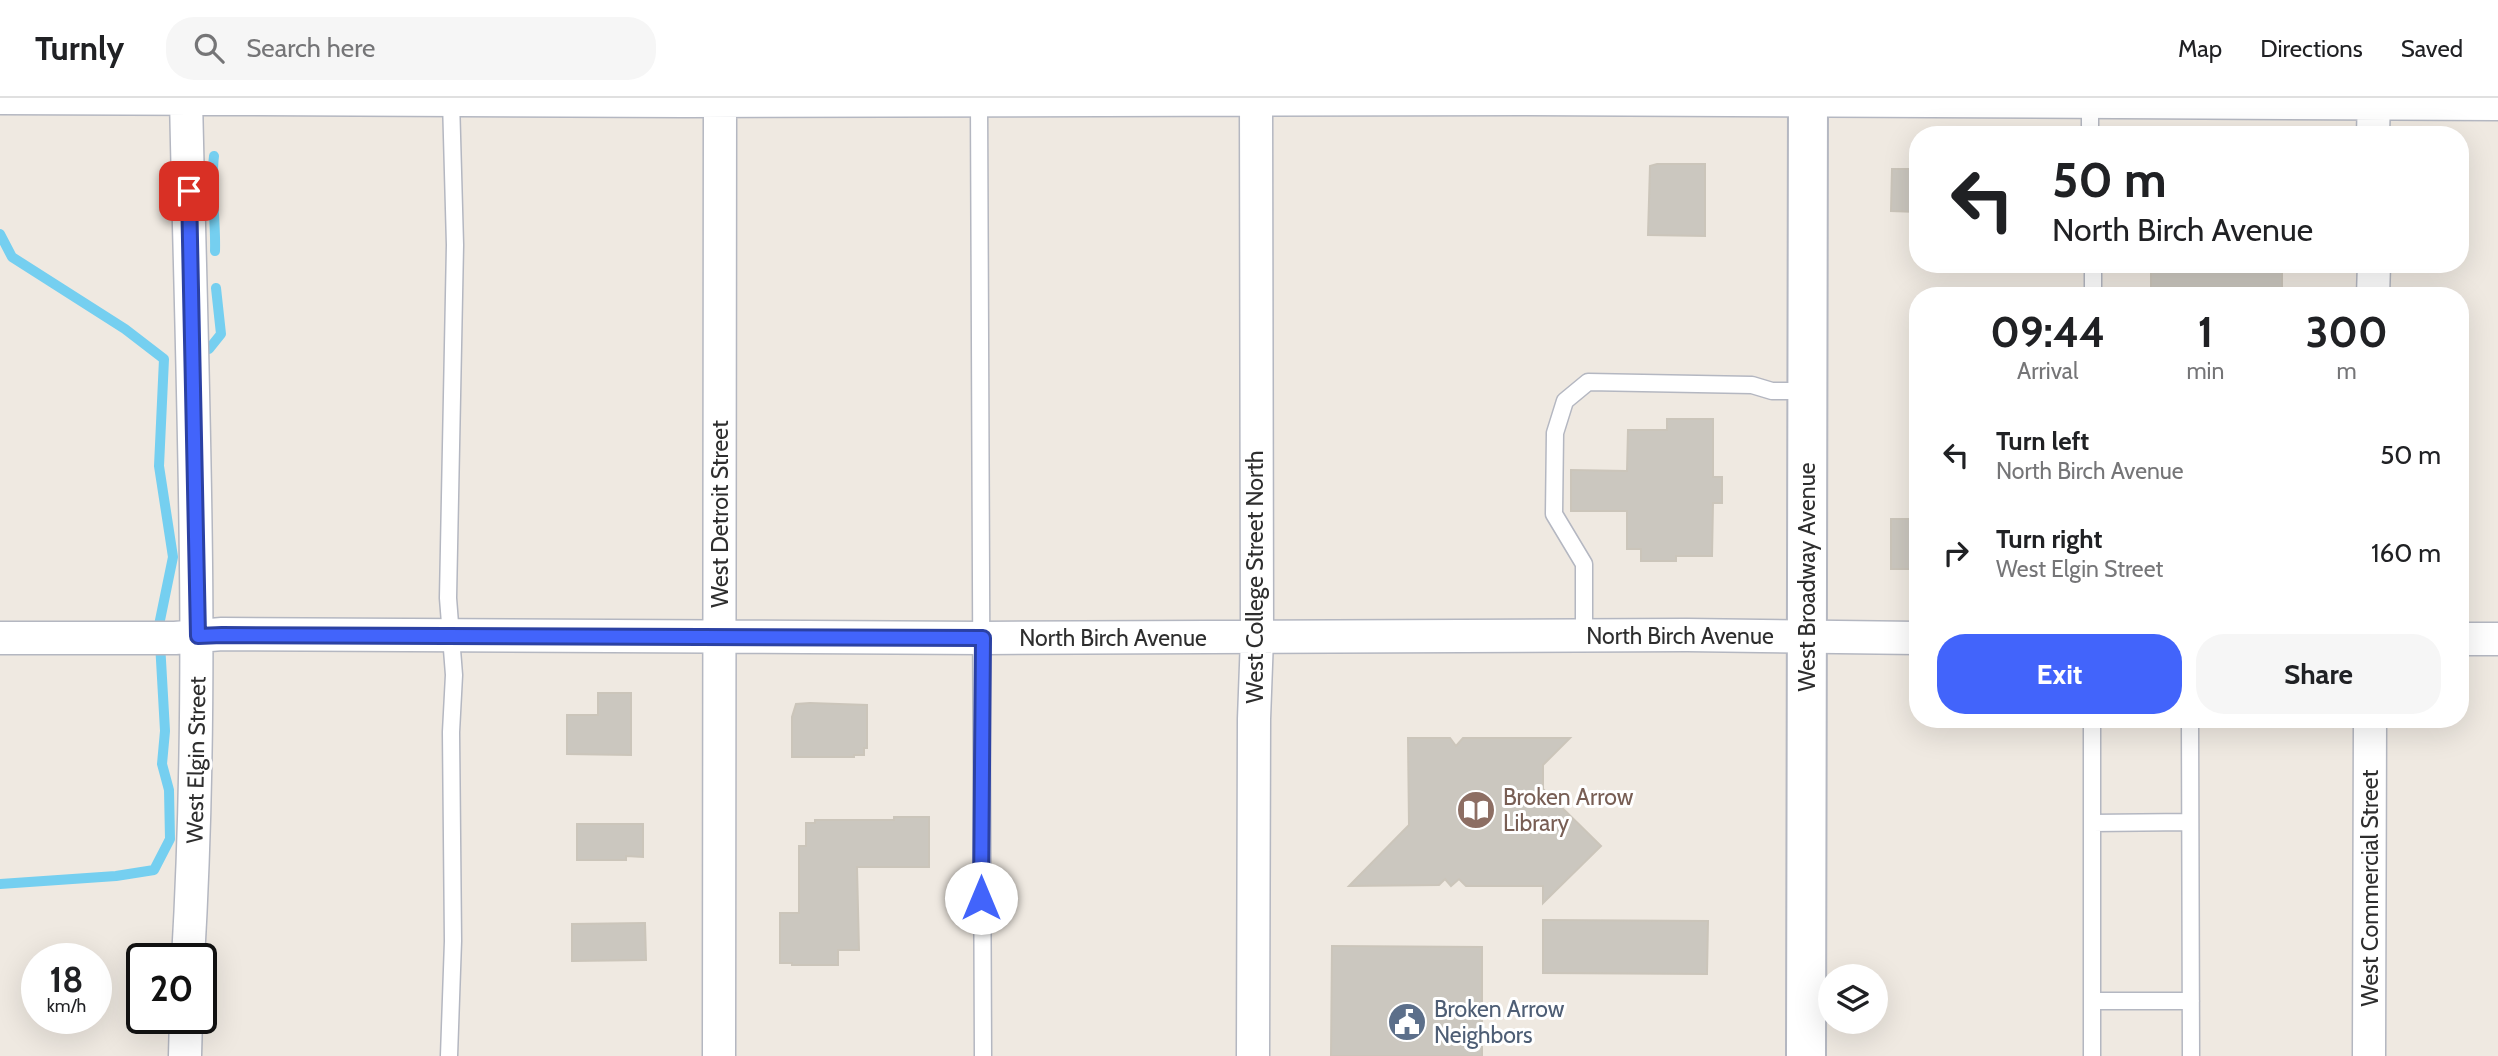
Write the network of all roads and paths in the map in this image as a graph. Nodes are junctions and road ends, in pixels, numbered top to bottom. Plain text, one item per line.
1 (0, 98) edge
2 (186, 99) edge
3 (1055, 99) edge
4 (1256, 99) edge
5 (451, 100) junction
6 (720, 100) edge
7 (1808, 100) edge
8 (2090, 100) edge
9 (2374, 100) edge
10 (979, 101) junction
11 (2498, 104) edge
12 (2090, 126) edge
13 (2373, 126) edge
14 (1808, 391) junction
15 (1584, 636) junction
16 (187, 637) junction
17 (450, 637) junction
18 (1807, 637) junction
19 (0, 638) edge
20 (719, 638) junction
21 (983, 638) junction
22 (1257, 638) junction
23 (1909, 638) edge
24 (2469, 639) edge
25 (2498, 639) edge
26 (2092, 728) edge
27 (2190, 728) edge
28 (2370, 728) edge
29 (2190, 822) junction
30 (2092, 823) junction
31 (189, 943) edge
32 (2092, 1001) junction
33 (2191, 1001) junction
34 (186, 1034) edge
35 (185, 1056) edge
36 (449, 1056) edge
37 (719, 1056) edge
38 (983, 1056) edge
39 (1254, 1056) edge
40 (1806, 1056) edge
41 (2092, 1056) edge
42 (2191, 1056) edge
43 (2369, 1056) edge

1 - 2 street
2 - 5 street
2 - 16 street, West Elgin Street
3 - 4 street
3 - 10 street
4 - 7 street
4 - 22 street, West College Street North
5 - 6 street
5 - 17 lane
6 - 10 street
6 - 20 street, West Detroit Street
7 - 8 street
7 - 14 street, West Broadway Avenue
8 - 9 street
8 - 12 lane
9 - 11 street
9 - 13 street
10 - 21 lane
14 - 15 lane
14 - 18 street, West Broadway Avenue
15 - 18 street, North Birch Avenue
15 - 22 street, North Birch Avenue
16 - 17 street, North Birch Avenue
16 - 19 street, North Birch Avenue
16 - 31 street, West Elgin Street
17 - 20 street, North Birch Avenue
17 - 36 lane
18 - 23 street, North Birch Avenue
18 - 40 street, West Broadway Avenue
20 - 21 street, North Birch Avenue
20 - 37 street, West Detroit Street
21 - 22 street, North Birch Avenue
21 - 38 lane
22 - 39 street, West College Street North
24 - 25 street
26 - 30 lane
27 - 29 lane
28 - 43 street, West Commercial Street
29 - 30 lane
29 - 33 lane
30 - 32 lane
32 - 33 lane
32 - 41 lane
33 - 42 lane
34 - 35 street

